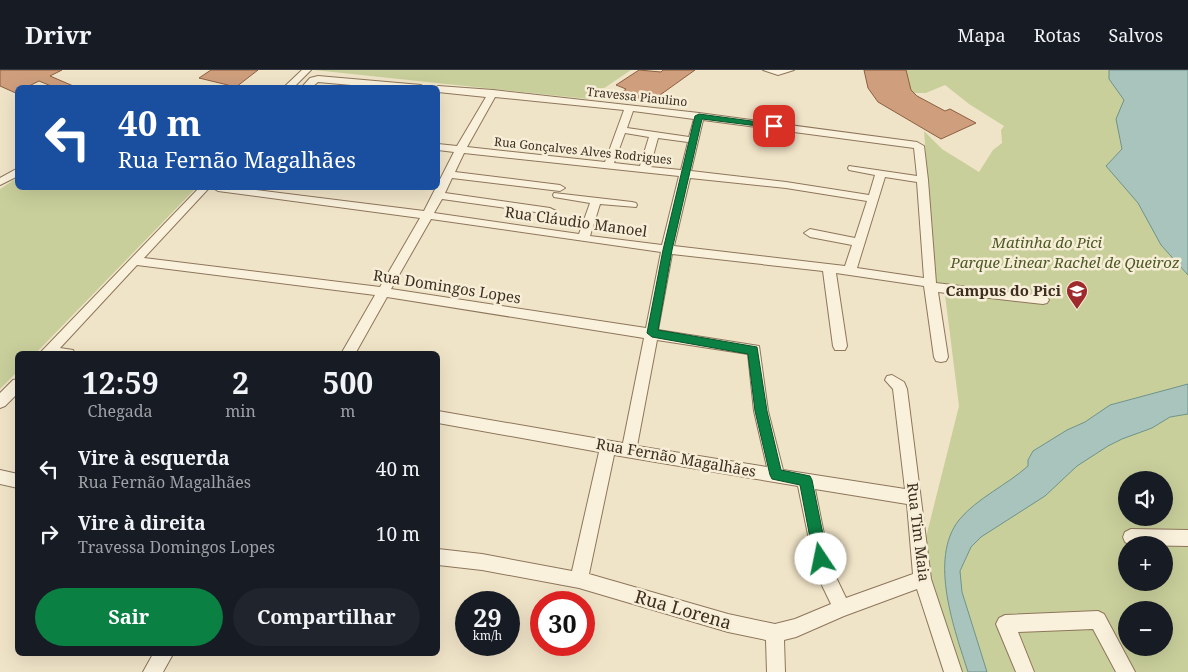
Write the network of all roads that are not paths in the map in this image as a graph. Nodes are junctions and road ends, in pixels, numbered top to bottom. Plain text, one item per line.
1 (307, 70) edge
2 (767, 70) edge
3 (790, 70) edge
4 (290, 85) edge
5 (308, 85) edge
6 (385, 85) edge
7 (440, 89) edge
8 (493, 93) junction
9 (629, 108) junction
10 (699, 116) junction
11 (622, 130) junction
12 (654, 135) junction
13 (693, 140) junction
14 (440, 147) edge
15 (460, 150) junction
16 (608, 167) junction
17 (853, 168) dead end
18 (644, 170) junction
19 (15, 173) edge
20 (881, 173) junction
21 (685, 175) junction
22 (444, 178) edge
23 (923, 180) junction
24 (0, 182) edge
25 (202, 190) edge
26 (233, 190) edge
27 (559, 191) joint
28 (439, 195) junction
29 (874, 199) junction
30 (596, 200) junction
31 (632, 205) dead end
32 (550, 211) dead end
33 (427, 216) junction
34 (810, 233) dead end
35 (584, 238) junction
36 (859, 242) junction
37 (667, 250) junction
38 (136, 260) junction
39 (829, 268) junction
40 (850, 271) junction
41 (930, 285) junction
42 (382, 292) junction
43 (1043, 300) dead end
44 (652, 333) junction
45 (840, 346) dead end
46 (48, 351) edge
47 (350, 351) edge
48 (941, 357) dead end
49 (896, 384) dead end
50 (15, 387) edge
51 (0, 402) edge
52 (440, 417) edge
53 (608, 446) junction
54 (628, 450) junction
55 (776, 475) junction
56 (0, 477) edge
57 (15, 480) edge
58 (805, 480) junction
59 (914, 498) junction
60 (1173, 538) edge
61 (1188, 538) edge
62 (440, 557) edge
63 (922, 579) junction
64 (579, 580) junction
65 (842, 608) junction
66 (775, 633) junction
67 (163, 656) edge
68 (152, 672) edge
69 (776, 672) edge
70 (953, 672) edge
71 (1025, 672) edge
72 (1126, 672) edge

1 - 4 street
2 - 3 street
5 - 6 street
7 - 8 street, Travessa Piaulino
8 - 9 street, Travessa Piaulino
8 - 15 street
9 - 10 street, Travessa Piaulino
9 - 11 street
10 - 13 street
10 - 23 street, Travessa Piaulino
11 - 12 street
11 - 16 street
12 - 13 street
12 - 18 street
13 - 21 street
14 - 15 street, Rua Gonçalves Alves Rodrigues
15 - 16 street, Rua Gonçalves Alves Rodrigues
15 - 22 street
16 - 18 street, Rua Gonçalves Alves Rodrigues
17 - 20 street
18 - 21 street, Rua Gonçalves Alves Rodrigues
19 - 24 street
20 - 23 street
20 - 29 street
21 - 29 street, Rua Gonçalves Alves Rodrigues
21 - 37 street
22 - 27 street
22 - 28 street
23 - 41 street
25 - 38 street
26 - 33 street, Rua Cláudio Manoel
27 - 30 street
28 - 32 street
28 - 33 street
29 - 36 street
30 - 31 street
30 - 35 street
33 - 35 street, Rua Cláudio Manoel
33 - 42 street
34 - 36 street
35 - 37 street, Rua Cláudio Manoel
36 - 40 street
37 - 39 street, Rua Cláudio Manoel
37 - 44 street
38 - 42 street, Rua Domingos Lopes
38 - 46 street
39 - 40 street, Rua Cláudio Manoel
39 - 45 street
40 - 41 street, Rua Cláudio Manoel
41 - 43 street, Rua Cláudio Manoel
41 - 48 street
42 - 44 street, Rua Domingos Lopes
42 - 47 street
44 - 54 street
44 - 55 street, Rua Domingos Lopes
49 - 59 street, Rua Tim Maia
50 - 51 street
52 - 53 street, Rua Fernão Magalhães
53 - 54 street, Rua Fernão Magalhães
53 - 64 street
54 - 55 street, Rua Fernão Magalhães
55 - 58 street, Rua Fernão Magalhães
56 - 57 street
58 - 59 street, Rua Fernão Magalhães
58 - 65 street
59 - 63 street, Rua Tim Maia
60 - 61 street
62 - 64 street, Rua Lorena
63 - 65 street, Rua Lorena
63 - 70 street, Rua Tim Maia
64 - 66 street, Rua Lorena
65 - 66 street, Rua Lorena
66 - 69 street
67 - 68 street
71 - 72 street

